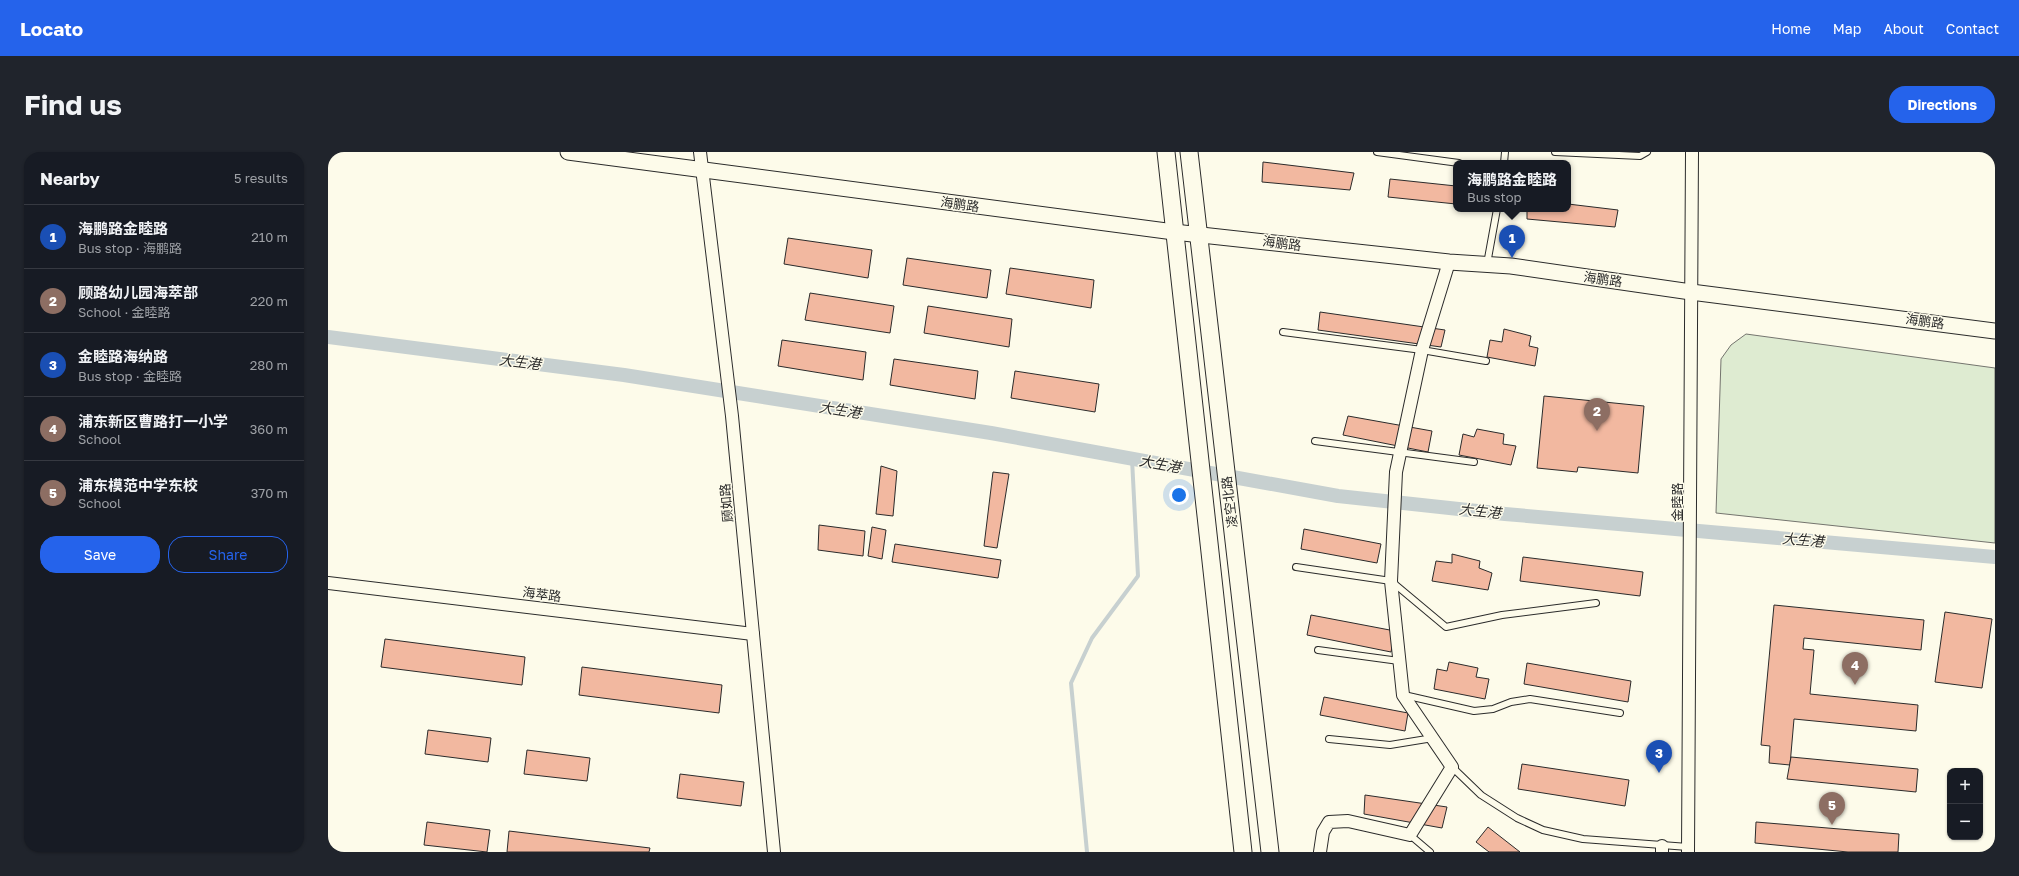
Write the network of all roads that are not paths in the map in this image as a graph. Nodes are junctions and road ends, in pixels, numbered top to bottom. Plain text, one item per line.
1 (568, 152) edge
2 (700, 152) edge
3 (1166, 152) edge
4 (1189, 152) edge
5 (1378, 152) edge
6 (1555, 152) edge
7 (1647, 152) edge
8 (1692, 152) edge
9 (1453, 162) edge
10 (702, 170) junction
11 (1496, 212) edge
12 (1174, 232) junction
13 (1198, 234) junction
14 (1449, 262) junction
15 (1487, 265) junction
16 (1692, 292) junction
17 (1995, 331) edge
18 (1283, 332) dead end
19 (1422, 350) junction
20 (1486, 361) dead end
21 (1315, 441) dead end
22 (1400, 451) junction
23 (1474, 462) dead end
24 (1296, 567) dead end
25 (1391, 581) junction
26 (328, 583) edge
27 (1596, 603) dead end
28 (753, 634) junction
29 (1318, 650) dead end
30 (1399, 661) junction
31 (1403, 695) junction
32 (1620, 713) dead end
33 (1432, 738) junction
34 (1329, 739) dead end
35 (1452, 767) junction
36 (1410, 835) junction
37 (1662, 849) edge
38 (1688, 850) edge
39 (774, 852) edge
40 (1243, 852) edge
41 (1270, 852) edge
42 (1320, 852) edge
43 (1430, 852) edge

1 - 10 street, 海鹏路
2 - 10 street, 顾如路
3 - 12 main road, 凌空北路
4 - 13 main road, 凌空北路
5 - 9 lane
6 - 7 lane
8 - 16 street, 金睦路
10 - 12 street, 海鹏路
10 - 28 street, 顾如路
11 - 15 lane
12 - 13 street, 海鹏路
12 - 40 main road, 凌空北路
13 - 14 street, 海鹏路
13 - 41 main road, 凌空北路
14 - 15 street, 海鹏路
14 - 19 street
15 - 16 street, 海鹏路
16 - 17 street, 海鹏路
16 - 38 street, 金睦路
18 - 19 lane
19 - 20 lane
19 - 22 street
21 - 22 lane
22 - 23 lane
22 - 25 street
24 - 25 lane
25 - 27 lane
25 - 30 street
26 - 28 street, 海萃路
28 - 39 street, 顾如路
29 - 30 lane
30 - 31 street
31 - 32 lane
31 - 33 street
33 - 34 lane
33 - 35 street
35 - 36 street
35 - 37 lane
36 - 42 street
36 - 43 lane
37 - 38 lane

